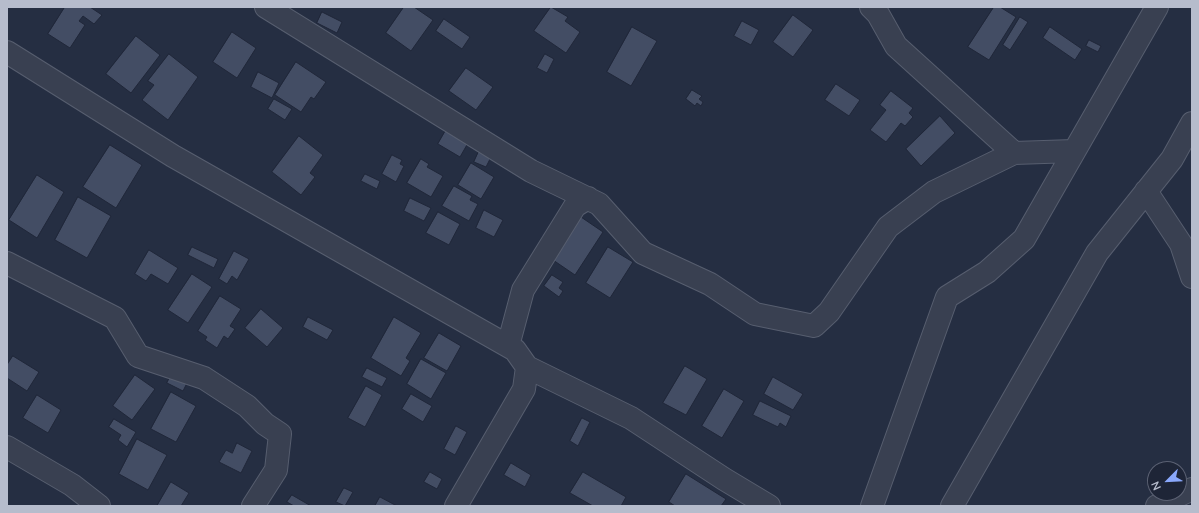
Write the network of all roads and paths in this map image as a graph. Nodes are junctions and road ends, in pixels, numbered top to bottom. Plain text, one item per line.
1 (266, 7) edge
2 (871, 7) edge
3 (1157, 7) edge
4 (7, 52) edge
5 (1192, 123) edge
6 (1074, 151) junction
7 (1014, 153) junction
8 (1146, 191) junction
9 (588, 198) junction
10 (7, 263) edge
11 (1192, 277) edge
12 (508, 346) junction
13 (527, 367) junction
14 (7, 447) edge
15 (1192, 489) edge
16 (99, 506) edge
17 (253, 506) edge
18 (456, 506) edge
19 (769, 506) edge
20 (872, 506) edge
21 (952, 506) edge
22 (1157, 506) edge

1 - 9 street
2 - 7 street
3 - 6 street
4 - 12 street
5 - 8 street
6 - 7 street
6 - 20 street
7 - 9 street
8 - 11 street
8 - 21 street
9 - 12 street
10 - 17 street
12 - 13 street
13 - 18 street
13 - 19 street
14 - 16 street
15 - 22 street

